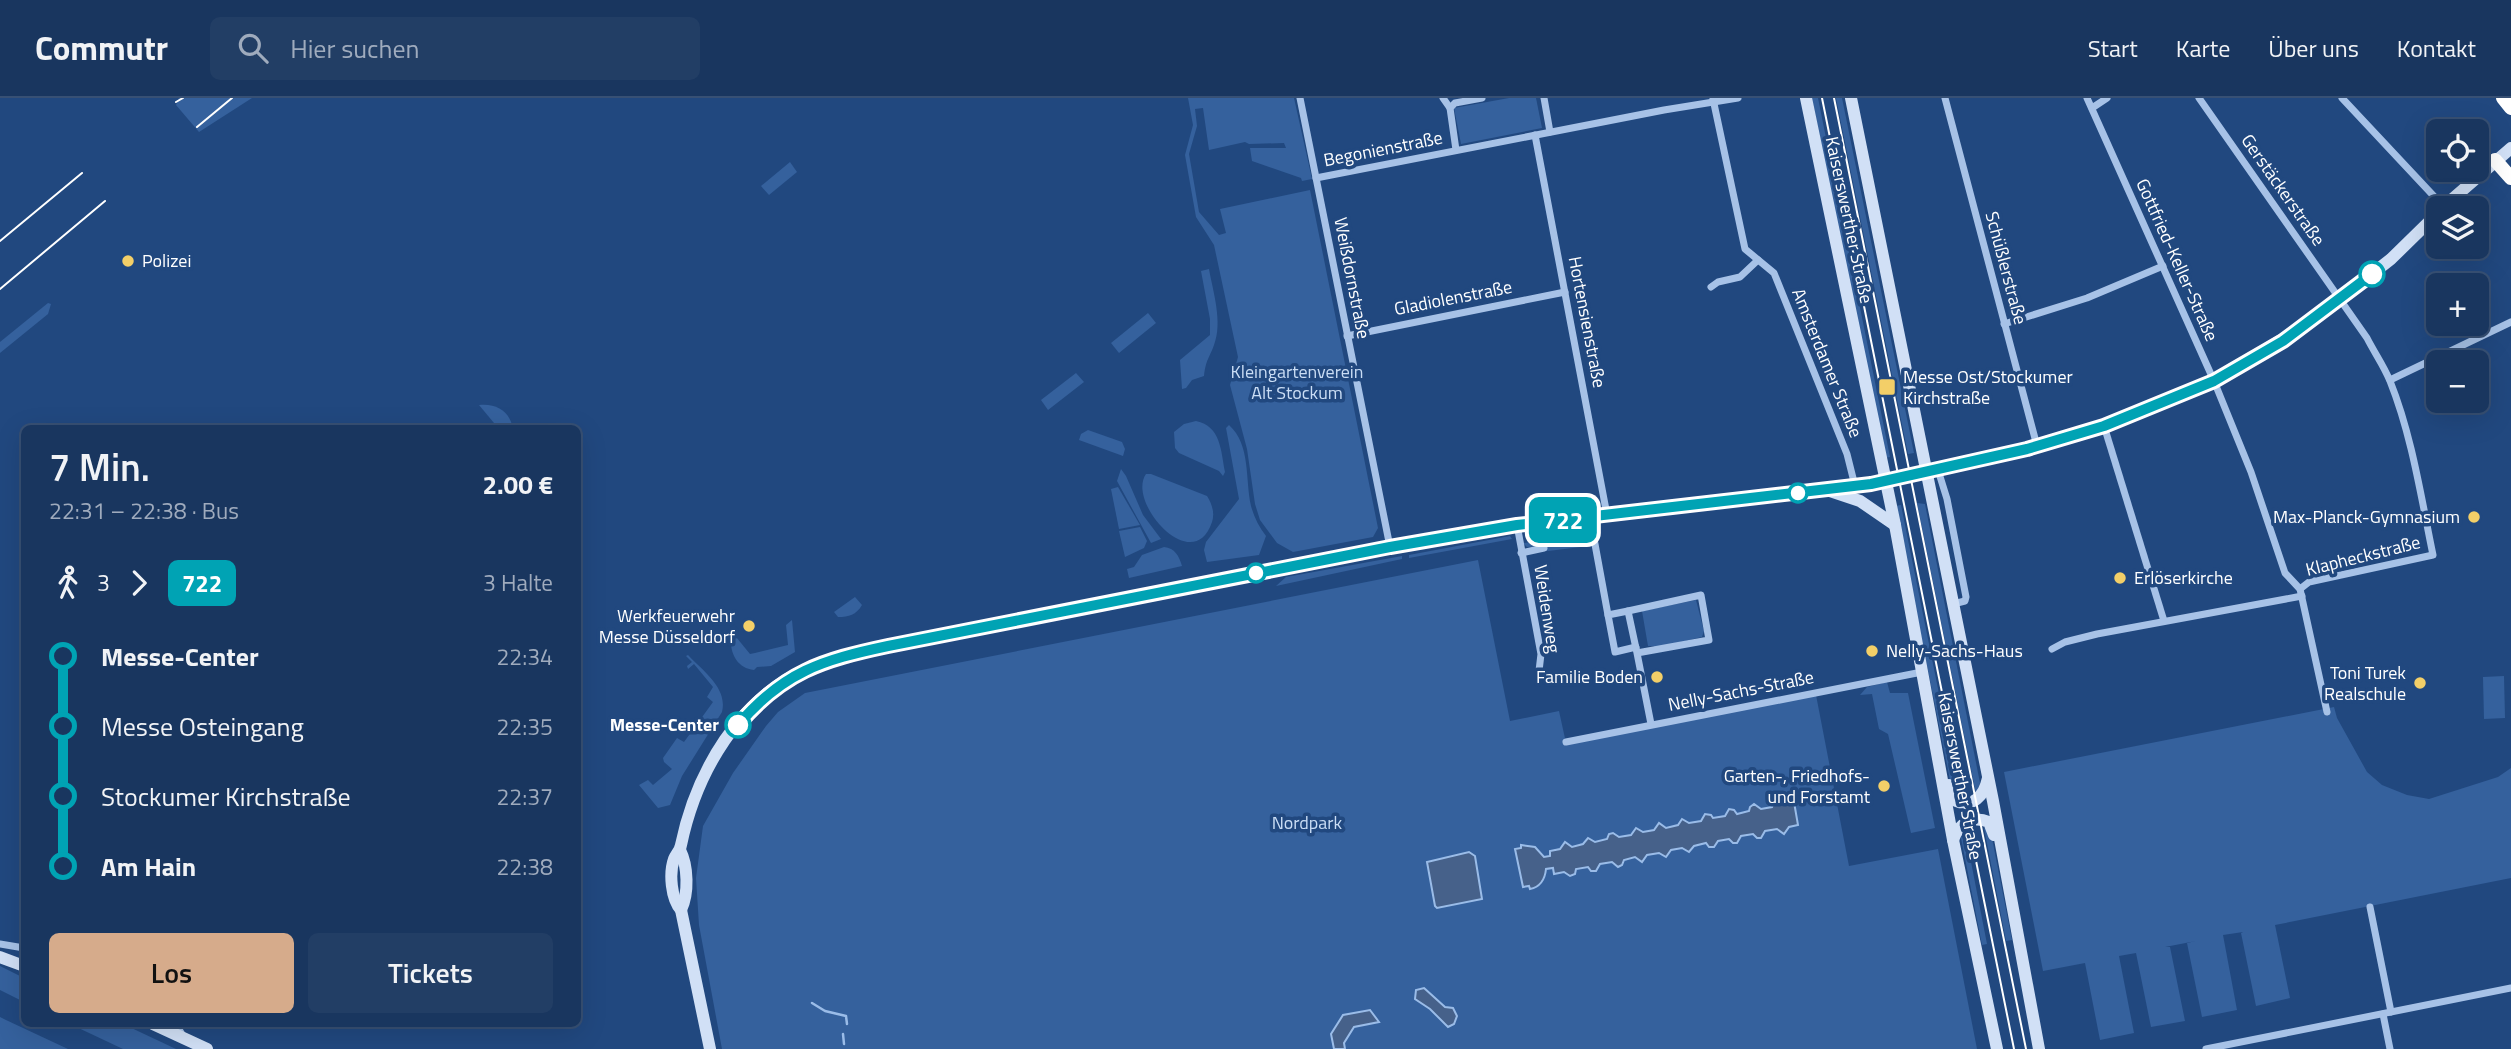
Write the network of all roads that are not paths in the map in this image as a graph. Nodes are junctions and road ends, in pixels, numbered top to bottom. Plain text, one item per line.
1 (1300, 98) edge
2 (1443, 98) edge
3 (1482, 98) edge
4 (1544, 98) edge
5 (1738, 98) edge
6 (1806, 98) edge
7 (1851, 98) edge
8 (1945, 98) edge
9 (2087, 98) edge
10 (2107, 98) edge
11 (2199, 98) edge
12 (2342, 98) edge
13 (2503, 98) edge
14 (1713, 100) edge
15 (2511, 107) edge
16 (1450, 108) junction
17 (2092, 108) junction
18 (1550, 132) junction
19 (1535, 135) junction
20 (2511, 148) edge
21 (1457, 150) junction
22 (2495, 160) junction
23 (1316, 178) junction
24 (2511, 178) edge
25 (2429, 196) edge
26 (2455, 196) edge
27 (2426, 224) edge
28 (1758, 260) junction
29 (2163, 265) junction
30 (1711, 287) dead end
31 (1565, 292) junction
32 (2341, 299) junction
33 (2511, 322) edge
34 (2004, 324) junction
35 (1347, 335) junction
36 (2390, 380) junction
37 (2214, 381) junction
38 (2104, 426) junction
39 (2037, 446) junction
40 (1932, 471) junction
41 (1885, 481) junction
42 (1858, 486) junction
43 (1827, 490) junction
44 (1844, 495) junction
45 (1607, 514) junction
46 (1590, 517) junction
47 (1517, 525) junction
48 (1895, 525) junction
49 (1390, 547) junction
50 (1544, 548) dead end
51 (1521, 553) junction
52 (2433, 555) joint
53 (2301, 593) junction
54 (1628, 611) junction
55 (1608, 615) junction
56 (2164, 621) junction
57 (2052, 649) dead end
58 (1637, 650) junction
59 (1539, 671) dead end
60 (1922, 672) junction
61 (2327, 712) dead end
62 (1651, 724) junction
63 (1566, 742) dead end
64 (1988, 777) junction
65 (1942, 781) junction
66 (1954, 840) junction
67 (2002, 847) junction
68 (2370, 907) dead end
69 (0, 947) edge
70 (21, 948) edge
71 (21, 964) edge
72 (2511, 988) edge
73 (2387, 1013) junction
74 (160, 1027) edge
75 (178, 1027) edge
76 (185, 1038) junction
77 (2225, 1047) edge
78 (207, 1049) edge
79 (709, 1049) edge
80 (1997, 1049) edge
81 (2039, 1049) edge
82 (2206, 1049) edge
83 (2390, 1049) edge

1 - 23 street, Weißdornstraße
2 - 16 street, Begonienstraße
3 - 16 street, Begonienstraße
4 - 18 street
5 - 14 street, Begonienstraße
6 - 41 street, Kaiserswerther Straße
7 - 40 street, Kaiserswerther Straße
8 - 34 street, Schüßlerstraße
9 - 17 street, Gottfried-Keller-Straße
10 - 17 street
11 - 32 street, Gerstäckerstraße
12 - 25 street
13 - 15 highway
14 - 18 street, Begonienstraße
14 - 28 street, Amsterdamer Straße
16 - 21 street, Begonienstraße
17 - 29 street, Gottfried-Keller-Straße
18 - 19 street, Begonienstraße
19 - 21 street, Begonienstraße
19 - 31 street, Hortensienstraße
20 - 22 street
21 - 23 street, Begonienstraße
22 - 24 highway
22 - 26 street
23 - 35 street, Weißdornstraße
27 - 32 street
28 - 30 street
28 - 42 street, Amsterdamer Straße
29 - 34 street
29 - 37 street, Gottfried-Keller-Straße
31 - 35 street, Gladiolenstraße
31 - 45 street, Hortensienstraße
32 - 36 street, Gerstäckerstraße
32 - 37 street
33 - 36 street
34 - 39 street, Schüßlerstraße
35 - 49 street, Weißdornstraße
36 - 52 street, Gerstäckerstraße
37 - 38 street
37 - 53 street, Gottfried-Keller-Straße
38 - 39 street
38 - 56 street
39 - 40 street
40 - 41 street
40 - 64 street, Kaiserswerther Straße
41 - 42 street
41 - 48 street, Kaiserswerther Straße
42 - 43 street
42 - 44 street
43 - 44 street
43 - 45 street
44 - 48 street
45 - 46 street
46 - 47 street
46 - 55 street
47 - 49 street
47 - 51 street, Weidenweg
48 - 60 street, Kaiserswerther Straße
49 - 79 street
50 - 51 street, Weidenweg
51 - 59 street, Weidenweg
52 - 53 street, Klapheckstraße
53 - 56 street, Klapheckstraße
53 - 61 street, Gottfried-Keller-Straße
54 - 55 street
54 - 58 street
54 - 58 street
55 - 58 street
56 - 57 street, Klapheckstraße
58 - 62 street
60 - 62 street, Nelly-Sachs-Straße
60 - 65 street, Kaiserswerther Straße
62 - 63 street, Nelly-Sachs-Straße
64 - 65 street
64 - 67 street, Kaiserswerther Straße
65 - 66 street, Kaiserswerther Straße
66 - 67 street
66 - 80 street, Kaiserswerther Straße
67 - 81 street, Kaiserswerther Straße
68 - 73 street
69 - 70 street
69 - 71 street
72 - 73 street
73 - 77 street
73 - 83 street
74 - 76 street
75 - 76 street
76 - 78 street
77 - 82 street

